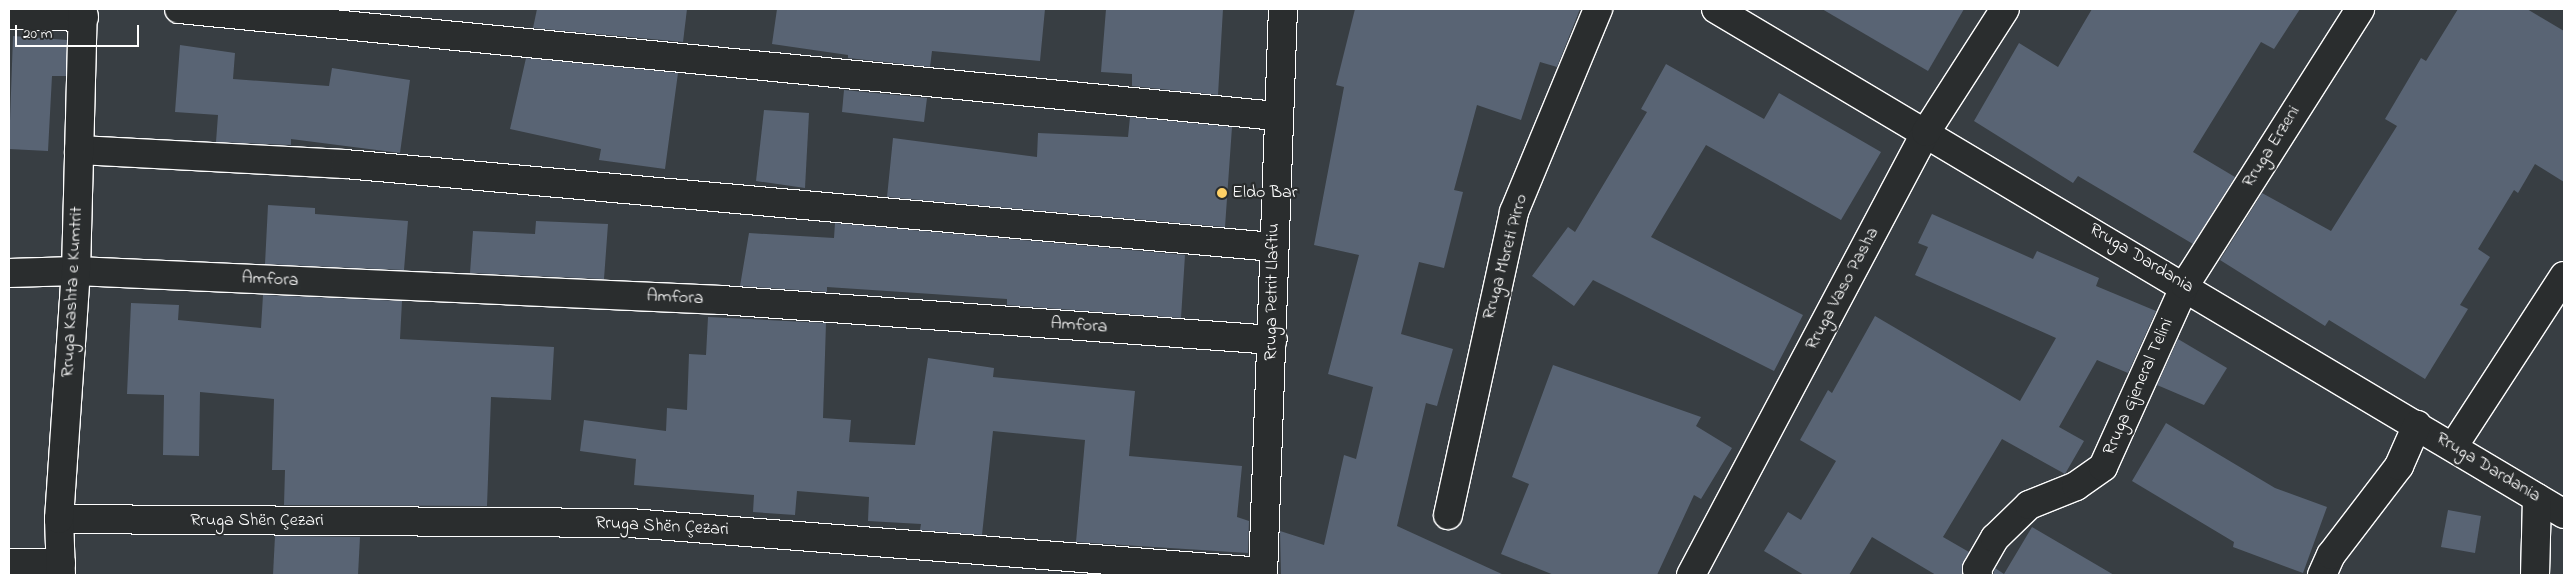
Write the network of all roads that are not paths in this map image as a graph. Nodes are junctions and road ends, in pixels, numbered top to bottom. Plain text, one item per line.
1 (179, 9) edge
2 (1283, 9) edge
3 (1598, 9) edge
4 (1716, 9) edge
5 (2004, 9) edge
6 (2360, 9) edge
7 (84, 13) edge
8 (9, 15) edge
9 (1278, 116) junction
10 (1926, 132) junction
11 (79, 150) junction
12 (1274, 246) junction
13 (76, 271) junction
14 (9, 272) edge
15 (2564, 276) edge
16 (2185, 285) junction
17 (1273, 340) junction
18 (2417, 425) junction
19 (2453, 447) junction
20 (2537, 498) junction
21 (2564, 514) edge
22 (1448, 515) dead end
23 (59, 519) junction
24 (9, 563) edge
25 (61, 569) edge
26 (1263, 574) edge
27 (1692, 575) edge
28 (1978, 575) edge
29 (2322, 575) edge
30 (2535, 575) edge

1 - 9 street
2 - 9 street, Rruga Petrit Llaftiu
3 - 22 street, Rruga Mbreti Pirro
4 - 10 street, Rruga Dardania
5 - 10 street, Rruga Vaso Pasha
6 - 16 street, Rruga Erzeni
7 - 8 street
7 - 11 street, Rruga Kashta e Kumtrit
9 - 12 street, Rruga Petrit Llaftiu
10 - 16 street, Rruga Dardania
10 - 27 street, Rruga Vaso Pasha
11 - 12 street
11 - 13 street, Rruga Kashta e Kumtrit
12 - 17 street, Rruga Petrit Llaftiu
13 - 14 street, Amfora
13 - 17 street, Amfora
13 - 23 street, Rruga Kashta e Kumtrit
15 - 19 street
16 - 18 street, Rruga Dardania
16 - 28 street, Rruga Gjeneral Telini
17 - 26 street, Rruga Petrit Llaftiu
18 - 19 street, Rruga Dardania
18 - 29 street
19 - 20 street, Rruga Dardania
20 - 21 street, Rruga Dardania
20 - 30 street
23 - 25 street, Rruga Kashta e Kumtrit
23 - 26 street, Rruga Shën Çezari
24 - 25 street

